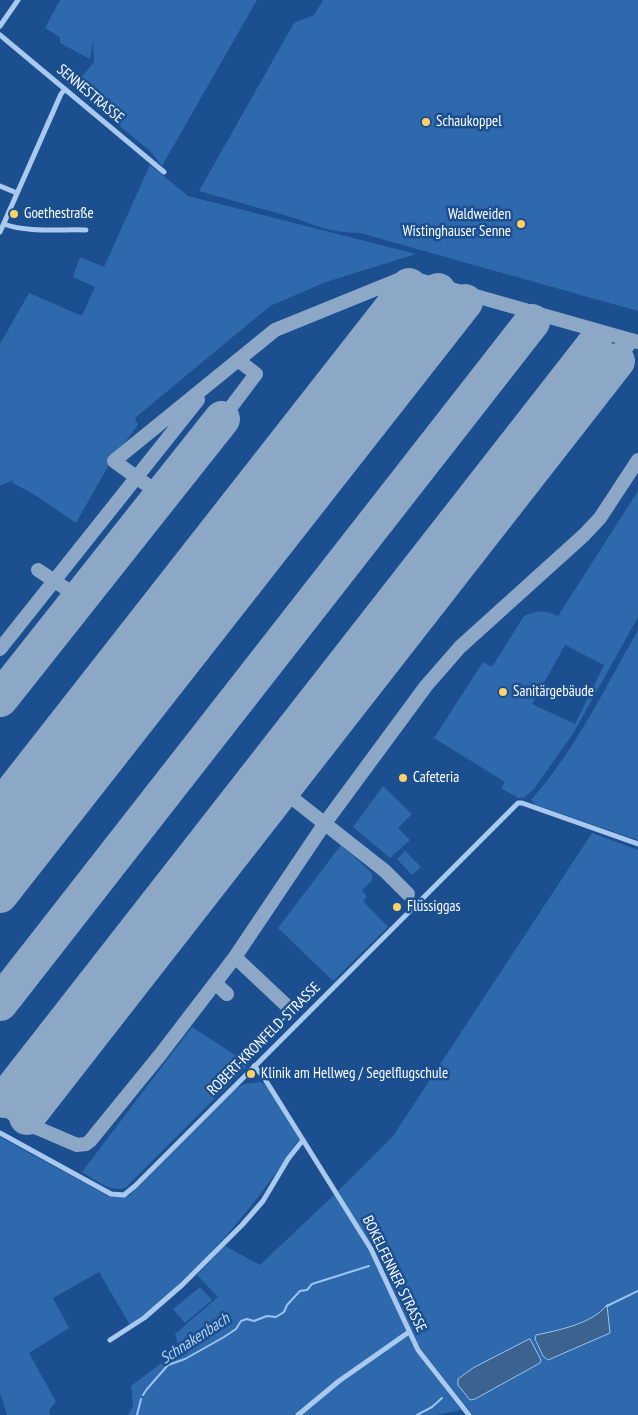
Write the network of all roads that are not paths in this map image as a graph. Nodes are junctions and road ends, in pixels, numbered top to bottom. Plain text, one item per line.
1 (18, 0) edge
2 (0, 26) edge
3 (0, 35) edge
4 (65, 90) junction
5 (164, 172) dead end
6 (0, 186) edge
7 (17, 193) junction
8 (4, 224) junction
9 (86, 230) dead end
10 (0, 232) edge
11 (638, 844) edge
12 (254, 1066) junction
13 (0, 1133) edge
14 (303, 1140) junction
15 (409, 1332) junction
16 (110, 1340) dead end
17 (298, 1415) edge
18 (469, 1415) edge

1 - 2 street
3 - 4 street, SENNESTRASSE
4 - 5 street, SENNESTRASSE
4 - 7 street
6 - 7 street
7 - 8 street
8 - 9 street
8 - 10 street
11 - 12 street, ROBERT-KRONFELD-STRASSE
12 - 13 street, ROBERT-KRONFELD-STRASSE
12 - 14 street, BOKELFENNER STRASSE
14 - 15 street, BOKELFENNER STRASSE
14 - 16 street
15 - 17 street
15 - 18 street, BOKELFENNER STRASSE

